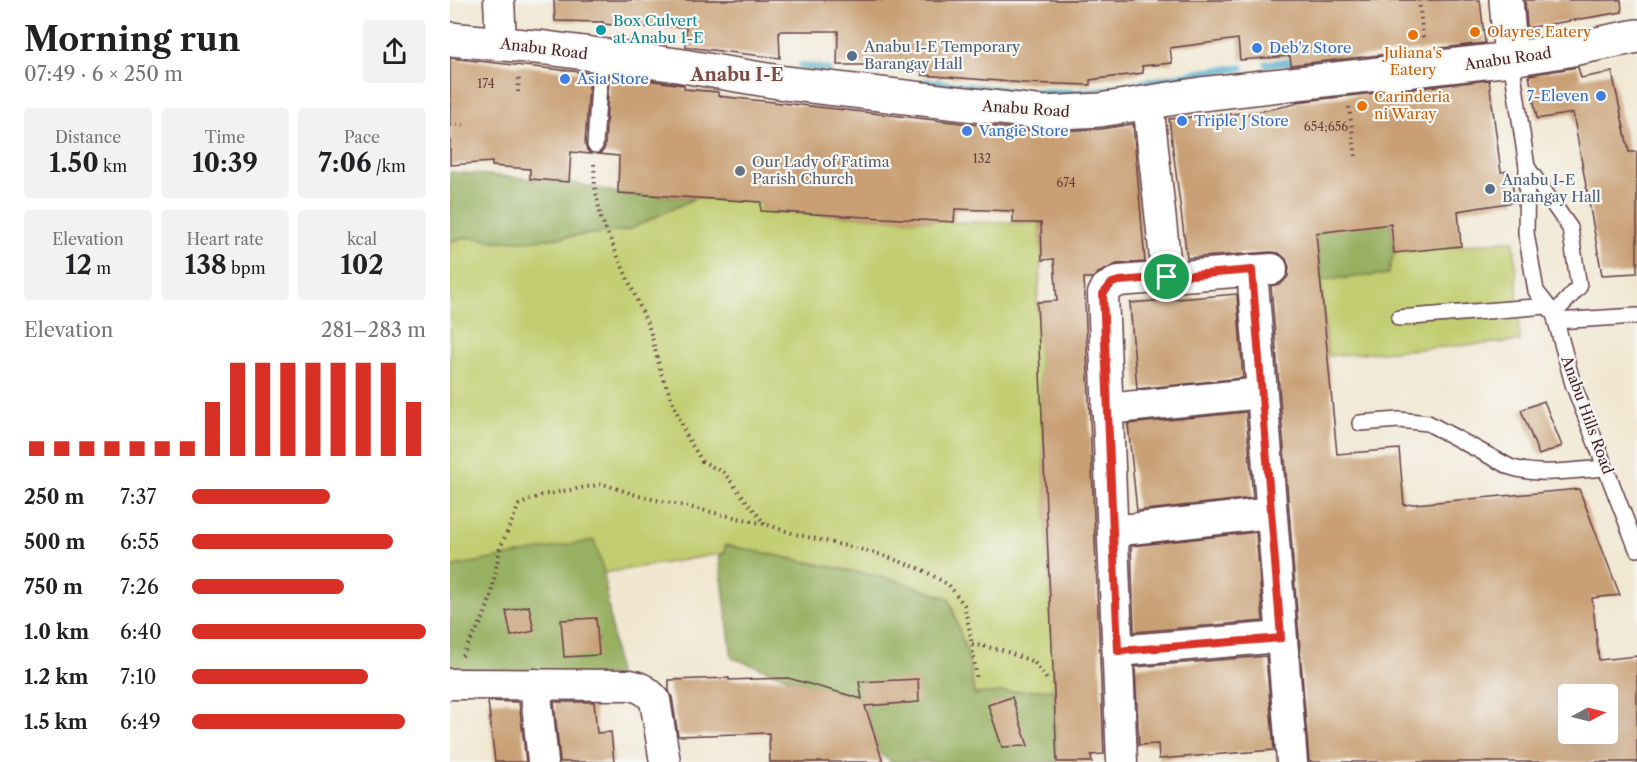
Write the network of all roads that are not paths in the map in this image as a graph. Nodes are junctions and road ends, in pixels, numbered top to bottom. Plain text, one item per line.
1 (499, 0) edge
2 (1506, 0) edge
3 (1637, 36) edge
4 (450, 39) edge
5 (501, 44) junction
6 (601, 56) junction
7 (1511, 59) junction
8 (1148, 102) junction
9 (596, 145) road end
10 (1527, 167) junction
11 (1167, 277) junction
12 (1552, 313) junction
13 (1637, 316) edge
14 (1399, 318) dead end
15 (1262, 393) junction
16 (1107, 409) junction
17 (1360, 423) dead end
18 (1605, 468) junction
19 (1271, 513) junction
20 (1113, 531) junction
21 (1637, 549) edge
22 (1281, 638) junction
23 (1118, 651) junction
24 (456, 671) edge
25 (535, 684) junction
26 (543, 762) edge
27 (665, 762) edge
28 (1122, 762) edge
29 (1286, 762) edge

1 - 5 street
2 - 7 street
3 - 7 street, Anabu Road
4 - 5 street, Anabu Road
5 - 6 street, Anabu Road
6 - 8 street, Anabu Road
6 - 9 lane
7 - 8 street, Anabu Road
7 - 10 lane, Anabu Hills Road
8 - 11 street
10 - 12 lane, Anabu Hills Road
10 - 12 lane, Anabu Hills Road
11 - 15 street
11 - 16 street
12 - 13 lane
12 - 14 lane
12 - 18 lane, Anabu Hills Road
15 - 16 street
15 - 19 street
16 - 20 street
17 - 18 lane
18 - 21 lane, Anabu Hills Road
19 - 20 street
19 - 22 street
20 - 23 street
22 - 23 street
22 - 29 street
23 - 28 street
24 - 25 street
25 - 26 street
25 - 27 street

